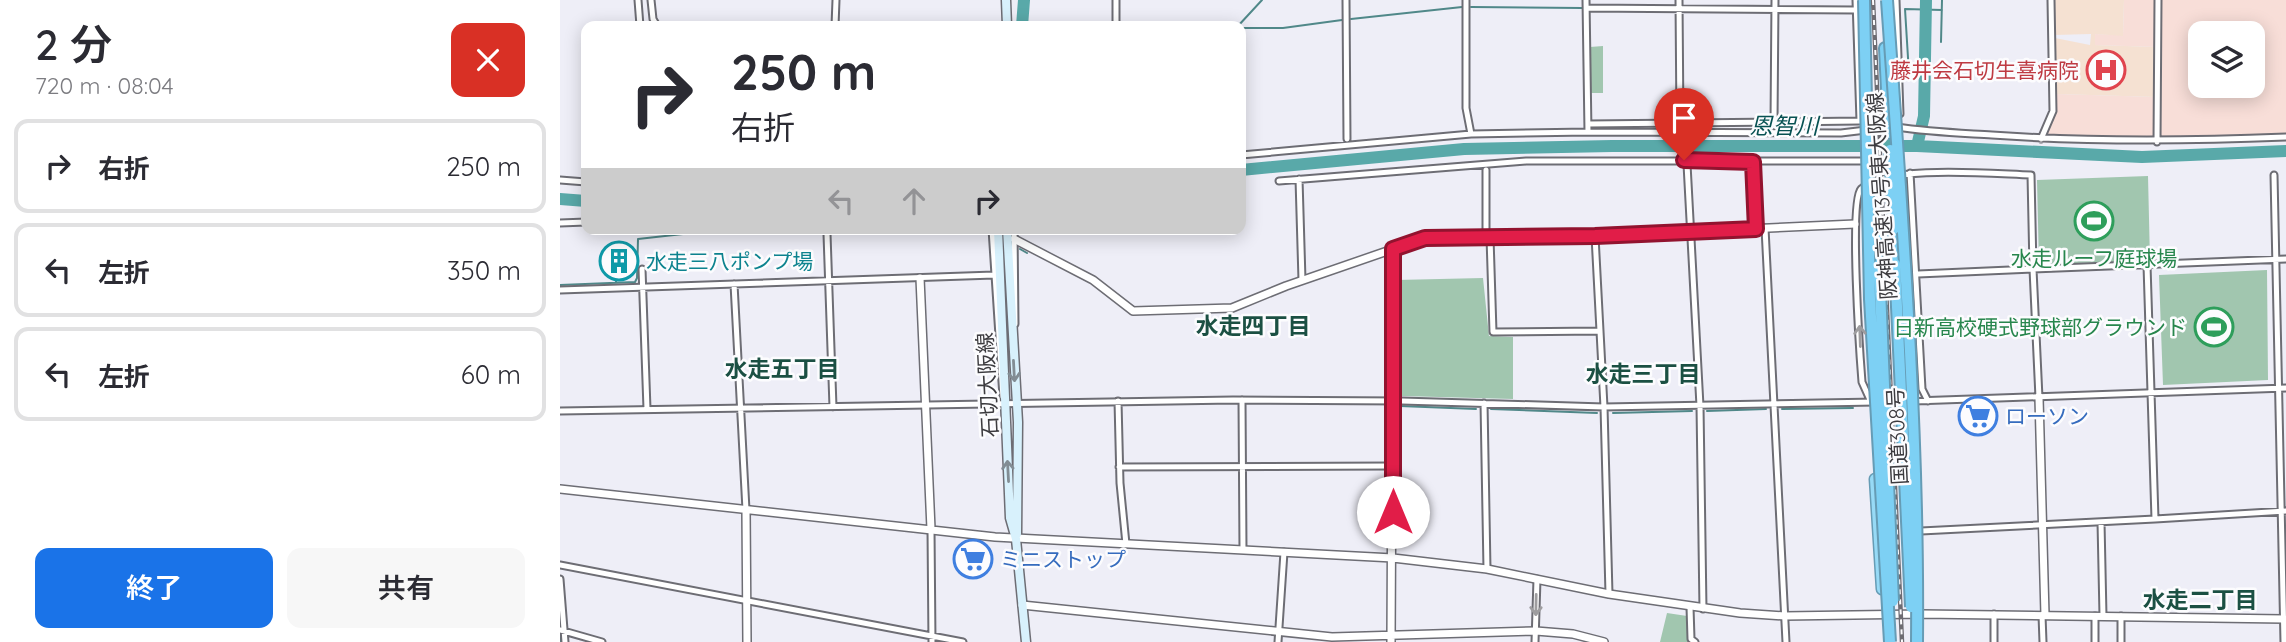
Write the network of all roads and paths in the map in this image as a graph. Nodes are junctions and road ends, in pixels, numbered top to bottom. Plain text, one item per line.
1 (638, 0) edge
2 (651, 0) edge
3 (836, 0) edge
4 (1006, 0) edge
5 (1116, 0) edge
6 (1346, 0) edge
7 (1466, 0) edge
8 (1586, 0) edge
9 (1679, 0) edge
10 (1775, 0) edge
11 (1856, 0) edge
12 (1864, 0) edge
13 (2051, 0) edge
14 (2158, 0) edge
15 (1890, 1) edge
16 (1586, 8) junction
17 (1679, 8) junction
18 (1775, 9) junction
19 (1856, 10) junction
20 (639, 21) edge
21 (654, 21) edge
22 (835, 21) edge
23 (1007, 21) edge
24 (1116, 21) edge
25 (1900, 114) dead end
26 (1774, 122) junction
27 (1588, 124) junction
28 (1680, 124) junction
29 (1894, 131) junction
30 (1588, 132) junction
31 (1866, 132) joint
32 (1471, 134) junction
33 (2286, 137) edge
34 (1347, 139) dead end
35 (2040, 139) junction
36 (2157, 142) junction
37 (1866, 147) dead end
38 (1246, 155) edge
39 (1867, 161) dead end
40 (1753, 162) junction
41 (1687, 164) dead end
42 (1486, 170) dead end
43 (1910, 173) junction
44 (2274, 175) dead end
45 (1299, 179) junction
46 (560, 180) edge
47 (1279, 181) dead end
48 (581, 182) edge
49 (581, 222) edge
50 (560, 223) edge
51 (1855, 224) junction
52 (1765, 228) junction
53 (1756, 229) junction
54 (1899, 229) junction
55 (1871, 230) junction
56 (1691, 231) junction
57 (827, 235) edge
58 (992, 235) edge
59 (998, 235) edge
60 (1007, 235) edge
61 (1014, 235) edge
62 (1595, 236) junction
63 (1488, 237) junction
64 (1014, 239) junction
65 (1393, 249) junction
66 (2276, 260) junction
67 (2286, 260) edge
68 (2147, 265) junction
69 (642, 269) dead end
70 (2033, 269) junction
71 (1917, 274) junction
72 (994, 275) junction
73 (920, 278) junction
74 (1302, 280) junction
75 (829, 281) junction
76 (734, 284) junction
77 (642, 288) junction
78 (560, 290) edge
79 (1600, 331) junction
80 (1012, 345) junction
81 (1917, 379) junction
82 (2279, 388) junction
83 (2286, 388) edge
84 (2152, 394) junction
85 (2039, 398) junction
86 (1242, 400) junction
87 (1118, 401) junction
88 (1392, 401) junction
89 (1914, 401) junction
90 (1928, 401) junction
91 (1871, 402) junction
92 (1005, 403) junction
93 (1016, 403) junction
94 (1484, 403) junction
95 (927, 404) junction
96 (1774, 404) junction
97 (1700, 406) junction
98 (742, 407) junction
99 (833, 407) junction
100 (1604, 407) junction
101 (647, 409) junction
102 (560, 411) edge
103 (1392, 466) junction
104 (1119, 467) junction
105 (1242, 467) junction
106 (560, 489) edge
107 (746, 510) junction
108 (2284, 511) edge
109 (2155, 519) junction
110 (2101, 522) junction
111 (2043, 525) junction
112 (931, 529) junction
113 (1921, 531) junction
114 (1016, 538) junction
115 (1126, 544) junction
116 (1243, 549) junction
117 (1284, 552) junction
118 (1393, 558) junction
119 (560, 565) edge
120 (1487, 569) junction
121 (560, 579) edge
122 (1537, 579) junction
123 (1609, 594) junction
124 (746, 599) junction
125 (1022, 605) junction
126 (1690, 607) junction
127 (1703, 609) junction
128 (1922, 614) junction
129 (1994, 614) junction
130 (1885, 615) junction
131 (2044, 615) junction
132 (1785, 616) junction
133 (2099, 616) junction
134 (2120, 616) junction
135 (2285, 619) edge
136 (1279, 630) junction
137 (562, 631) edge
138 (1536, 631) junction
139 (1391, 638) edge
140 (932, 639) edge
141 (565, 642) edge
142 (602, 642) edge
143 (747, 642) edge
144 (963, 642) edge
145 (1026, 642) edge
146 (1278, 642) edge
147 (1535, 642) edge
148 (1604, 642) edge
149 (1695, 642) edge
150 (1786, 642) edge
151 (1891, 642) edge
152 (1917, 642) edge
153 (1994, 642) edge
154 (2043, 642) edge
155 (2095, 642) edge
156 (2120, 642) edge
157 (2284, 642) edge

1 - 20 street
2 - 21 street
3 - 22 street
4 - 23 main road
5 - 24 street
6 - 34 street
7 - 32 street
8 - 16 street
9 - 17 street
10 - 18 street
11 - 19 street
12 - 31 highway
12 - 151 highway, 阪神高速13号東大阪線, bridge
13 - 35 street
14 - 36 street
15 - 25 street
15 - 29 highway
15 - 152 highway, 阪神高速13号東大阪線, bridge
16 - 17 street
16 - 27 street
17 - 18 street
17 - 28 street
18 - 19 street
18 - 26 street
19 - 26 street
26 - 28 street
27 - 28 street
27 - 30 street
29 - 35 street
29 - 54 highway, bridge
30 - 31 street
30 - 32 street
32 - 38 street
33 - 36 street
35 - 36 street
37 - 55 highway
39 - 40 street
40 - 45 street
40 - 53 street
41 - 56 street
42 - 63 street
43 - 51 street
43 - 70 street
43 - 71 street
44 - 66 street
45 - 47 street
45 - 74 street
46 - 48 street
49 - 50 street
51 - 52 street
91 -> 51 street
52 - 53 street
52 - 96 street
53 - 56 street
54 - 81 highway, 国道308号
54 - 152 highway, bridge
55 - 91 highway, 国道308号
55 - 151 highway, bridge
56 - 62 street
56 - 97 street
57 - 75 street
58 - 72 street
59 - 92 main road, 石切大阪線
60 - 80 main road, 石切大阪線
61 - 64 street
62 - 63 street
62 - 79 street
63 - 65 street
63 - 79 street
64 - 74 street
64 - 80 street
65 - 74 street
65 - 88 street
66 - 67 street
66 - 68 street
66 - 82 street
68 - 70 street
68 - 84 street
69 - 77 street
70 - 71 street
70 - 85 street
71 - 81 street
72 - 73 street
72 - 92 street
73 - 75 street
73 - 95 street
75 - 76 street
75 - 99 street
76 - 77 street
76 - 98 street
77 - 78 street
77 - 101 street
79 - 100 street
80 -> 93 main road, 石切大阪線
81 - 89 highway, 国道308号
81 - 90 street
82 - 83 street
82 - 84 street
82 - 108 street
84 - 85 street
84 - 109 street
85 - 90 street
85 - 111 street
86 - 87 street
86 - 88 street
86 - 105 street
87 - 93 street
87 - 104 street
88 - 94 street
88 - 103 street
89 - 90 street
89 - 91 street
89 - 113 highway, 国道308号
91 - 96 street
91 - 130 highway, 国道308号
92 - 93 street
92 - 95 street
114 -> 92 main road, 石切大阪線
93 - 114 main road, 石切大阪線
94 - 100 street
94 - 120 street
95 - 99 street
95 - 112 street
96 - 97 street
96 - 132 street
97 - 100 street
97 - 127 street
98 - 99 street
98 - 101 street
98 - 107 street
100 - 123 street
101 - 102 street
103 - 105 street
103 - 118 street
104 - 105 street
104 - 115 street
105 - 116 street
106 - 107 street
107 - 112 street
107 - 124 street
108 - 109 street
108 - 135 street
109 - 110 street
110 - 111 street
110 - 133 street
111 - 113 street
111 - 131 street
112 - 114 street
112 - 140 street
113 - 128 highway, 国道308号
114 - 115 street
114 - 125 main road, 石切大阪線
115 - 116 street
116 - 117 street
117 - 118 street
117 - 136 street
118 - 120 street
118 - 139 street
119 - 124 street
120 - 122 street
121 - 137 street
122 - 123 street
122 -> 138 street
123 - 126 street
124 - 140 street
124 - 143 street
125 - 136 street
125 - 145 main road, 石切大阪線
126 - 127 street
126 - 149 street
127 - 132 street
128 - 129 street
128 - 130 street
128 - 152 highway, 国道308号
129 - 131 street
129 - 153 street
130 - 132 street
130 - 151 highway, 国道308号
131 - 133 street
131 - 154 street
132 - 150 street
133 - 134 street
133 - 155 street
134 - 135 street
134 - 156 street
135 - 157 street
136 - 139 street
136 - 146 street
137 - 141 street
137 - 142 street
138 - 139 street
138 - 147 street
138 - 148 street
140 - 144 street

